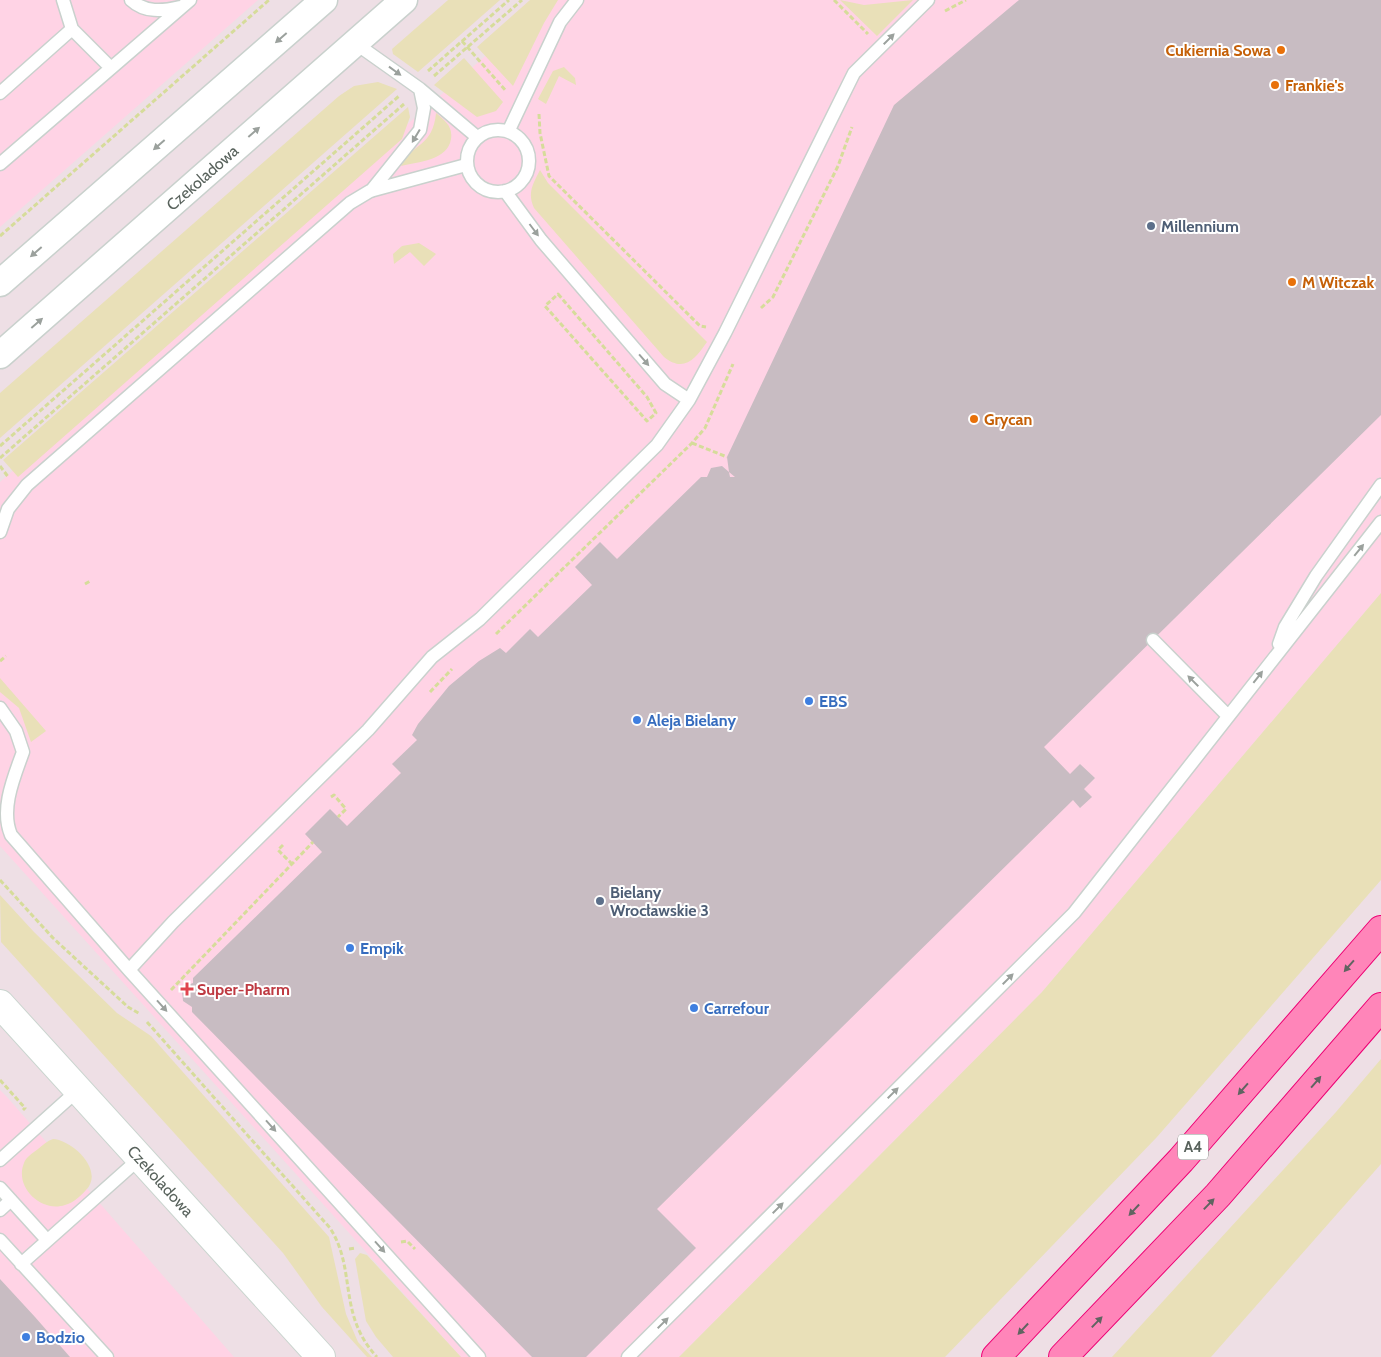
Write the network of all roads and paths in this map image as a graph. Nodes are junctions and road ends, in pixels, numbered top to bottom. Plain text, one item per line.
1 (63, 0) edge
2 (269, 0) edge
3 (324, 0) edge
4 (404, 0) edge
5 (509, 0) edge
6 (522, 0) edge
7 (577, 0) edge
8 (834, 0) edge
9 (928, 0) edge
10 (138, 1) edge
11 (186, 3) edge
12 (72, 29) junction
13 (870, 39) dead end
14 (462, 41) junction
15 (355, 44) junction
16 (467, 48) junction
17 (111, 68) junction
18 (430, 80) dead end
19 (417, 87) junction
20 (0, 93) edge
21 (508, 94) dead end
22 (406, 102) dead end
23 (534, 109) dead end
24 (508, 130) junction
25 (477, 137) junction
26 (0, 164) edge
27 (466, 165) junction
28 (370, 191) junction
29 (505, 191) junction
30 (0, 236) edge
31 (0, 283) edge
32 (714, 328) dead end
33 (0, 355) edge
34 (689, 400) junction
35 (656, 413) joint
36 (692, 443) dead end
37 (0, 446) edge
38 (728, 457) dead end
39 (0, 458) edge
40 (0, 466) edge
41 (9, 478) dead end
42 (1381, 485) edge
43 (1381, 522) edge
44 (0, 532) edge
45 (90, 580) dead end
46 (85, 584) dead end
47 (1153, 640) dead end
48 (1277, 653) junction
49 (6, 656) dead end
50 (0, 661) edge
51 (0, 708) edge
52 (1228, 716) junction
53 (328, 801) dead end
54 (338, 817) dead end
55 (313, 842) dead end
56 (284, 844) dead end
57 (292, 864) junction
58 (0, 880) edge
59 (1381, 930) edge
60 (129, 970) junction
61 (169, 992) dead end
62 (0, 1004) edge
63 (1381, 1007) edge
64 (0, 1080) edge
65 (78, 1091) junction
66 (19, 1114) dead end
67 (1, 1156) edge
68 (139, 1160) junction
69 (0, 1188) edge
70 (11, 1200) junction
71 (0, 1210) edge
72 (0, 1240) edge
73 (47, 1240) junction
74 (21, 1264) junction
75 (106, 1357) edge
76 (321, 1357) edge
77 (377, 1357) edge
78 (479, 1357) edge
79 (628, 1357) edge
80 (996, 1357) edge
81 (1063, 1357) edge

1 - 12 lane
2 - 30 path
3 -> 31 street
4 - 15 street, Czekoladowa
5 - 14 path
6 - 16 path
7 - 24 lane
8 - 13 path
34 -> 9 lane
10 - 11 lane
11 - 17 lane
12 - 17 lane
12 - 20 lane
14 - 16 path
14 - 19 path
15 -> 19 lane
33 -> 15 street, Czekoladowa
16 - 18 path
16 - 21 path
17 - 26 lane
19 - 25 lane
19 -> 28 lane
19 - 37 path
22 - 39 path
23 - 32 path
24 - 25 lane
24 - 29 lane
25 - 27 lane
27 - 28 lane
27 - 29 lane
28 - 44 lane
29 -> 34 lane
34 - 60 lane
35 - 35 path
36 - 38 path
40 - 41 path
42 - 48 lane
48 -> 43 lane
45 - 46 path
52 -> 47 lane
52 -> 48 lane
49 - 50 path
51 - 60 lane
79 -> 52 lane
53 - 54 path
55 - 57 path
56 - 57 path
57 - 61 path
58 - 77 path
59 -> 80 highway, A4
60 -> 78 lane
62 - 65 street, Czekoladowa
81 -> 63 highway
64 - 66 path
65 - 67 lane
65 - 68 street, Czekoladowa
68 - 73 lane
68 - 76 street, Czekoladowa
69 - 70 lane
70 - 71 lane
70 - 73 lane
72 - 74 lane
73 - 74 lane
74 - 75 lane

